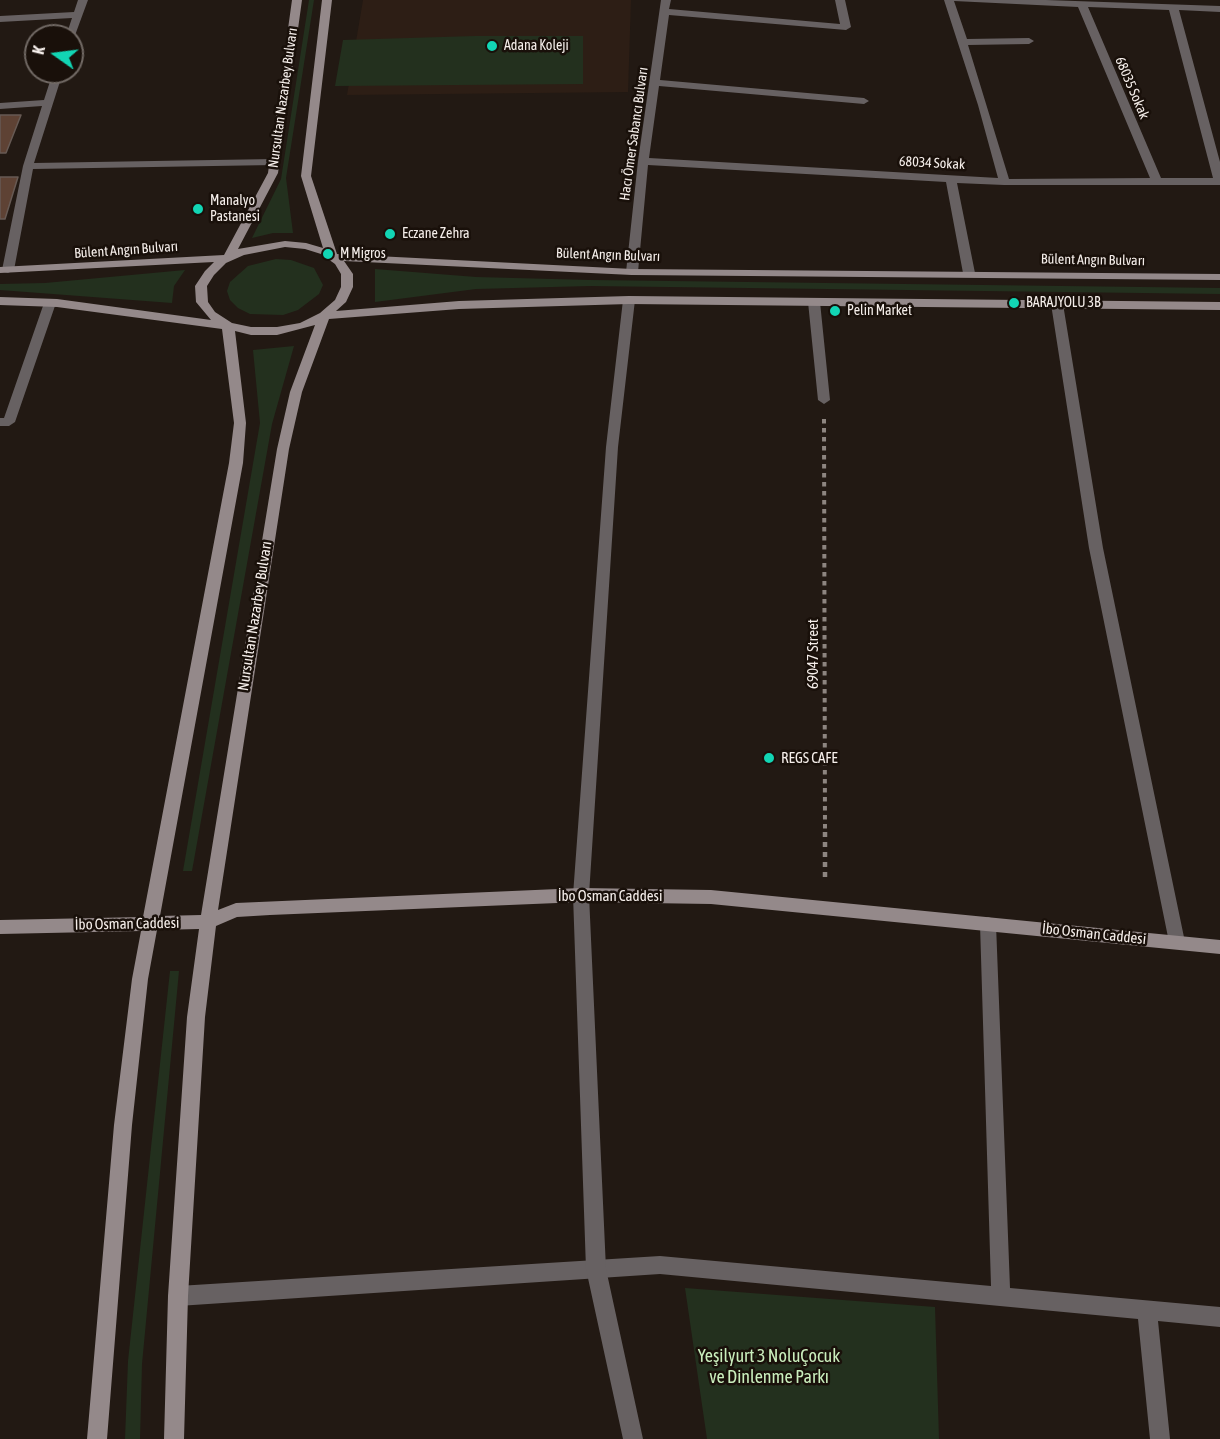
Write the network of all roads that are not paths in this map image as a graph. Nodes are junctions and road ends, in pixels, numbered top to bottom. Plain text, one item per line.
1 (83, 0) edge
2 (297, 0) edge
3 (327, 0) edge
4 (666, 0) edge
5 (840, 0) edge
6 (949, 0) edge
7 (958, 0) edge
8 (1082, 4) junction
9 (1173, 7) junction
10 (1220, 9) edge
11 (666, 12) junction
12 (79, 15) junction
13 (0, 19) edge
14 (76, 24) edge
15 (1029, 41) dead end
16 (963, 42) junction
17 (656, 83) junction
18 (54, 84) edge
19 (864, 101) dead end
20 (47, 103) junction
21 (0, 106) edge
22 (1217, 158) edge
23 (643, 161) junction
24 (274, 162) junction
25 (28, 166) junction
26 (951, 179) junction
27 (1004, 182) junction
28 (1157, 182) junction
29 (1220, 182) edge
30 (332, 257) junction
31 (228, 258) junction
32 (4, 270) edge
33 (632, 272) junction
34 (969, 273) junction
35 (1220, 277) edge
36 (629, 300) junction
37 (0, 301) edge
38 (814, 302) junction
39 (50, 303) junction
40 (1057, 304) junction
41 (1220, 306) edge
42 (324, 316) junction
43 (228, 326) junction
44 (824, 400) road end
45 (0, 422) edge
46 (581, 895) junction
47 (208, 922) junction
48 (150, 924) junction
49 (988, 924) junction
50 (0, 927) edge
51 (1177, 942) junction
52 (1220, 947) edge
53 (596, 1269) junction
54 (178, 1296) junction
55 (1001, 1297) junction
56 (1147, 1310) junction
57 (1220, 1317) edge
58 (97, 1439) edge
59 (174, 1439) edge
60 (633, 1439) edge
61 (1160, 1439) edge

1 - 12 street
2 - 24 main road, Nursultan Nazarbey Bulvarı
3 - 30 main road, Nursultan Nazarbey Bulvarı
4 - 11 street, Hacı Ömer Sabancı Bulvarı
5 - 11 street
6 - 16 street
7 - 8 street
8 - 9 street
8 - 28 street, 68035 Sokak
9 - 10 street
9 - 22 street
11 - 17 street, Hacı Ömer Sabancı Bulvarı
12 - 13 street
12 - 14 street
15 - 16 street
16 - 27 street
17 - 19 street
17 - 23 street, Hacı Ömer Sabancı Bulvarı
18 - 20 street
20 - 21 street
20 - 25 street
22 - 29 street
23 - 26 street, 68034 Sokak
23 - 33 street, Hacı Ömer Sabancı Bulvarı
24 - 25 street
24 - 31 main road, Nursultan Nazarbey Bulvarı
25 - 32 street
26 - 27 street, 68034 Sokak
26 - 34 street
27 - 28 street, 68034 Sokak
28 - 29 street, 68034 Sokak
30 - 31 main road, Bülent Angın Bulvarı
30 - 33 main road, Bülent Angın Bulvarı
30 - 42 main road
31 - 32 main road, Bülent Angın Bulvarı
31 - 43 main road
33 - 34 main road, Bülent Angın Bulvarı
34 - 35 main road, Bülent Angın Bulvarı
36 - 38 main road
36 - 42 main road
36 - 46 street
37 - 39 main road
38 - 40 main road
38 - 44 street
39 - 43 main road
39 - 45 street
40 - 41 main road
40 - 51 street
42 - 43 main road
42 - 47 main road, Nursultan Nazarbey Bulvarı
43 - 48 main road
46 - 47 main road, İbo Osman Caddesi
46 - 49 main road, İbo Osman Caddesi
46 - 53 street
47 - 48 main road, İbo Osman Caddesi
47 - 54 main road, Nursultan Nazarbey Bulvarı
48 - 50 main road, İbo Osman Caddesi
48 - 58 main road
49 - 51 main road, İbo Osman Caddesi
49 - 55 street
51 - 52 main road, İbo Osman Caddesi
53 - 54 street
53 - 55 street
53 - 60 street
54 - 59 main road, Nursultan Nazarbey Bulvarı
55 - 56 street
56 - 57 street
56 - 61 street

